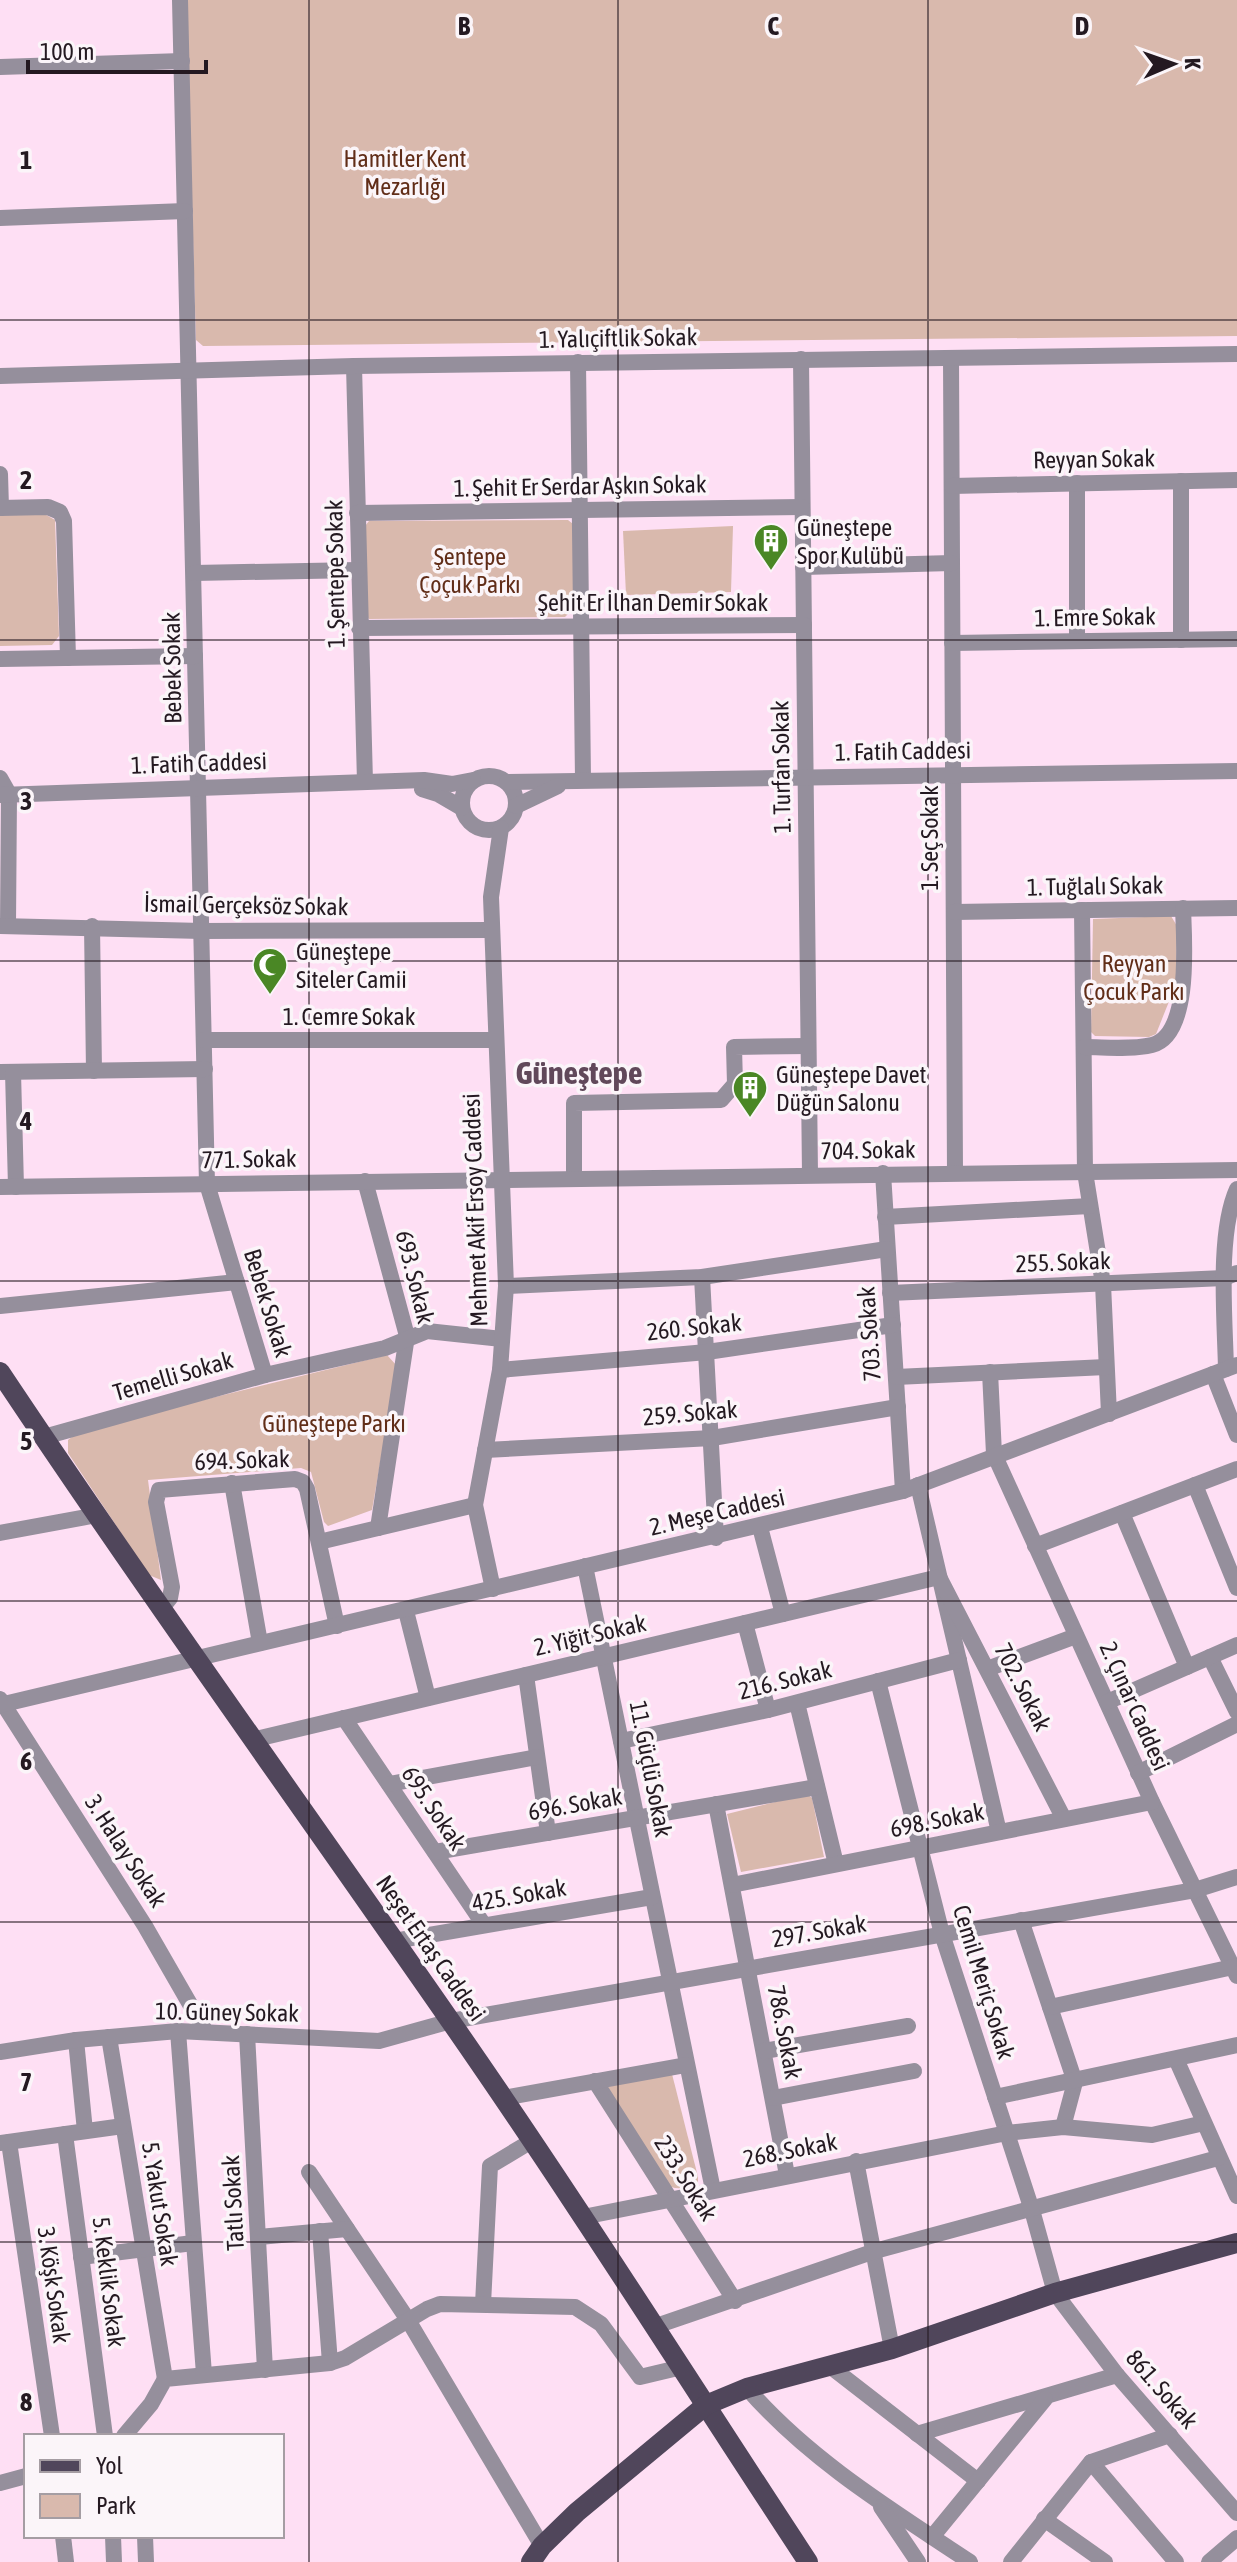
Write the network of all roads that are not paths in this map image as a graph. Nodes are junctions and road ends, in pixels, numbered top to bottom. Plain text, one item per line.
1 (180, 0) edge
2 (182, 61) junction
3 (0, 67) edge
4 (185, 211) junction
5 (0, 218) edge
6 (1237, 354) edge
7 (951, 358) junction
8 (801, 359) junction
9 (578, 362) junction
10 (354, 366) junction
11 (189, 371) junction
12 (0, 376) edge
13 (0, 474) edge
14 (1237, 480) edge
15 (1181, 481) junction
16 (1077, 483) junction
17 (952, 486) junction
18 (802, 507) junction
19 (0, 508) edge
20 (580, 510) junction
21 (357, 513) junction
22 (952, 563) junction
23 (803, 567) junction
24 (358, 570) junction
25 (194, 573) junction
26 (804, 625) junction
27 (582, 626) junction
28 (359, 628) junction
29 (1237, 639) edge
30 (1181, 640) junction
31 (1077, 641) junction
32 (952, 643) junction
33 (195, 656) junction
34 (68, 658) junction
35 (0, 659) edge
36 (1237, 771) edge
37 (953, 774) junction
38 (806, 776) junction
39 (0, 778) edge
40 (473, 780) junction
41 (576, 780) junction
42 (365, 782) junction
43 (507, 782) junction
44 (410, 783) junction
45 (198, 786) junction
46 (4, 794) edge
47 (516, 806) junction
48 (462, 808) junction
49 (474, 827) junction
50 (501, 828) junction
51 (491, 897) junction
52 (1183, 908) junction
53 (1237, 908) edge
54 (1082, 910) junction
55 (954, 912) junction
56 (4, 926) edge
57 (92, 926) junction
58 (492, 930) junction
59 (202, 931) junction
60 (204, 1040) junction
61 (494, 1040) junction
62 (808, 1046) junction
63 (1084, 1047) junction
64 (205, 1069) junction
65 (94, 1071) junction
66 (6, 1072) edge
67 (1237, 1170) edge
68 (1085, 1172) junction
69 (883, 1173) junction
70 (955, 1173) junction
71 (810, 1175) junction
72 (499, 1178) junction
73 (574, 1178) junction
74 (365, 1181) junction
75 (207, 1184) junction
76 (8, 1187) edge
77 (1237, 1189) edge
78 (1090, 1206) junction
79 (885, 1217) junction
80 (887, 1249) junction
81 (1230, 1275) edge
82 (702, 1277) junction
83 (237, 1282) junction
84 (1103, 1284) junction
85 (506, 1286) junction
86 (890, 1293) junction
87 (0, 1306) edge
88 (893, 1325) junction
89 (407, 1336) junction
90 (502, 1339) junction
91 (707, 1352) junction
92 (1106, 1367) junction
93 (500, 1370) junction
94 (1225, 1370) edge
95 (0, 1372) edge
96 (990, 1372) junction
97 (265, 1375) junction
98 (896, 1377) junction
99 (898, 1407) junction
100 (1109, 1414) junction
101 (1237, 1435) edge
102 (44, 1437) junction
103 (712, 1438) junction
104 (485, 1450) junction
105 (994, 1454) junction
106 (1237, 1469) edge
107 (232, 1483) junction
108 (1195, 1485) junction
109 (910, 1488) junction
110 (475, 1505) junction
111 (1122, 1513) junction
112 (97, 1515) junction
113 (760, 1527) junction
114 (378, 1528) junction
115 (0, 1533) edge
116 (716, 1538) junction
117 (319, 1542) junction
118 (1035, 1546) junction
119 (585, 1566) junction
120 (939, 1577) junction
121 (1237, 1588) edge
122 (493, 1589) junction
123 (162, 1608) junction
124 (406, 1611) junction
125 (783, 1614) junction
126 (745, 1623) junction
127 (337, 1626) junction
128 (1076, 1636) junction
129 (260, 1643) junction
130 (1237, 1645) edge
131 (603, 1656) junction
132 (1210, 1657) junction
133 (195, 1660) junction
134 (959, 1660) junction
135 (1187, 1667) junction
136 (987, 1669) junction
137 (526, 1675) junction
138 (878, 1681) junction
139 (1232, 1687) edge
140 (428, 1698) junction
141 (1107, 1702) junction
142 (1, 1703) edge
143 (797, 1703) junction
144 (768, 1710) junction
145 (1237, 1712) edge
146 (344, 1718) junction
147 (1237, 1724) edge
148 (252, 1740) junction
149 (621, 1741) junction
150 (537, 1757) junction
151 (1138, 1773) junction
152 (389, 1784) junction
153 (817, 1787) junction
154 (1152, 1802) junction
155 (716, 1804) junction
156 (636, 1818) junction
157 (1064, 1819) junction
158 (999, 1832) junction
159 (548, 1833) junction
160 (919, 1848) junction
161 (435, 1852) junction
162 (836, 1864) junction
163 (1237, 1877) edge
164 (732, 1885) junction
165 (1195, 1890) junction
166 (652, 1897) junction
167 (1021, 1920) junction
168 (484, 1925) junction
169 (942, 1934) junction
170 (394, 1941) junction
171 (748, 1968) junction
172 (1236, 1970) edge
173 (669, 1981) junction
174 (1050, 2007) junction
175 (451, 2021) junction
176 (908, 2026) dead end
177 (178, 2031) junction
178 (206, 2032) junction
179 (247, 2034) junction
180 (109, 2037) junction
181 (76, 2040) junction
182 (1237, 2045) edge
183 (764, 2051) junction
184 (0, 2052) edge
185 (1176, 2059) junction
186 (686, 2065) junction
187 (914, 2071) dead end
188 (595, 2081) junction
189 (1075, 2082) junction
190 (995, 2097) junction
191 (503, 2098) junction
192 (773, 2098) junction
193 (1204, 2123) junction
194 (123, 2126) junction
195 (1063, 2127) junction
196 (85, 2131) junction
197 (1007, 2133) junction
198 (65, 2134) junction
199 (4, 2142) edge
200 (530, 2142) junction
201 (1218, 2158) junction
202 (856, 2161) junction
203 (309, 2172) dead end
204 (787, 2175) junction
205 (713, 2190) junction
206 (1237, 2196) edge
207 (672, 2199) junction
208 (1032, 2210) junction
209 (583, 2217) junction
210 (347, 2229) junction
211 (320, 2231) junction
212 (259, 2237) junction
213 (193, 2243) junction
214 (1237, 2243) edge
215 (143, 2249) junction
216 (875, 2251) junction
217 (81, 2257) junction
218 (1055, 2293) junction
219 (735, 2301) junction
220 (483, 2304) junction
221 (408, 2320) junction
222 (656, 2326) junction
223 (892, 2349) junction
224 (330, 2363) junction
225 (682, 2367) junction
226 (831, 2367) junction
227 (265, 2370) junction
228 (204, 2374) junction
229 (1117, 2375) junction
230 (165, 2379) junction
231 (747, 2388) junction
232 (1046, 2398) junction
233 (706, 2405) junction
234 (52, 2434) edge
235 (105, 2434) edge
236 (126, 2434) edge
237 (917, 2434) junction
238 (1170, 2435) junction
239 (1091, 2462) junction
240 (24, 2477) edge
241 (978, 2481) junction
242 (0, 2483) edge
243 (875, 2499) junction
244 (1237, 2513) edge
245 (1044, 2519) junction
246 (932, 2537) junction
247 (63, 2538) edge
248 (113, 2538) edge
249 (145, 2538) edge
250 (1237, 2538) edge
251 (536, 2554) edge
252 (66, 2562) edge
253 (114, 2562) edge
254 (146, 2562) edge
255 (808, 2562) edge
256 (918, 2562) edge
257 (970, 2562) edge
258 (1011, 2562) edge
259 (1105, 2562) edge
260 (1176, 2562) edge
261 (1209, 2562) edge

1 - 2 street, Bebek Sokak
2 - 3 street
2 - 4 street, Bebek Sokak
4 - 5 street
4 - 11 street, Bebek Sokak
6 - 7 street, 1. Yalıçiftlik Sokak
7 - 8 street, 1. Yalıçiftlik Sokak
7 - 17 street, 1. Seç Sokak
8 - 9 street, 1. Yalıçiftlik Sokak
8 - 18 street, 1. Turfan Sokak
9 - 10 street, 1. Yalıçiftlik Sokak
9 - 20 street
10 - 11 street, 1. Yalıçiftlik Sokak
10 - 21 street, 1. Şentepe Sokak
11 - 12 street, 1. Yalıçiftlik Sokak
11 - 25 street, Bebek Sokak
13 - 19 street
14 - 15 street, Reyyan Sokak
15 - 16 street, Reyyan Sokak
15 - 30 street
16 - 17 street, Reyyan Sokak
16 - 31 street
17 - 22 street, 1. Seç Sokak
18 - 20 street, 1. Şehit Er Serdar Aşkın Sokak
18 - 23 street, 1. Turfan Sokak
19 - 34 street
20 - 21 street, 1. Şehit Er Serdar Aşkın Sokak
20 - 27 street
21 - 24 street, 1. Şentepe Sokak
22 - 23 street
22 - 32 street, 1. Seç Sokak
23 - 26 street, 1. Turfan Sokak
24 - 25 street
24 - 28 street, 1. Şentepe Sokak
25 - 33 street, Bebek Sokak
26 - 27 street, Şehit Er İlhan Demir Sokak
26 - 38 street, 1. Turfan Sokak
27 - 28 street, Şehit Er İlhan Demir Sokak
27 - 41 street
28 - 42 street, 1. Şentepe Sokak
29 - 30 street, 1. Emre Sokak
30 - 31 street, 1. Emre Sokak
31 - 32 street, 1. Emre Sokak
32 - 37 street, 1. Seç Sokak
33 - 34 street
33 - 45 street, Bebek Sokak
34 - 35 street
36 - 37 street, 1. Fatih Caddesi
37 - 38 street, 1. Fatih Caddesi
37 - 55 street, 1. Seç Sokak
38 - 41 street, 1. Fatih Caddesi
38 - 62 street, 1. Turfan Sokak
39 - 46 street
40 - 43 street
40 - 44 street, 1. Fatih Caddesi
40 - 48 street
41 - 43 street, 1. Fatih Caddesi
41 - 47 street
42 - 44 street, 1. Fatih Caddesi
42 - 45 street, 1. Fatih Caddesi
43 - 47 street
44 - 48 street
45 - 46 street, 1. Fatih Caddesi
45 - 59 street, Bebek Sokak
46 - 56 street
47 - 50 street
48 - 49 street
49 - 50 street
49 - 51 street
50 - 51 street, Mehmet Akif Ersoy Caddesi
51 - 58 street, Mehmet Akif Ersoy Caddesi
52 - 53 street, 1. Tuğlalı Sokak
52 - 54 street, 1. Tuğlalı Sokak
52 - 63 street
54 - 55 street, 1. Tuğlalı Sokak
54 - 63 street
55 - 70 street, 1. Seç Sokak
56 - 57 street, İsmail Gerçeksöz Sokak
57 - 59 street, İsmail Gerçeksöz Sokak
57 - 65 street
58 - 59 street, İsmail Gerçeksöz Sokak
58 - 61 street, Mehmet Akif Ersoy Caddesi
59 - 60 street, Bebek Sokak
60 - 61 street, 1. Cemre Sokak
60 - 64 street, Bebek Sokak
61 - 72 street, Mehmet Akif Ersoy Caddesi
62 - 71 street, 1. Turfan Sokak
62 - 73 street
63 - 68 street
64 - 65 street
64 - 75 street, Bebek Sokak
65 - 66 street
66 - 76 street
67 - 68 street, 704. Sokak
68 - 70 street, 704. Sokak
68 - 78 street
69 - 70 street, 704. Sokak
69 - 71 street, 704. Sokak
69 - 79 street, 703. Sokak
71 - 73 street, 704. Sokak
72 - 73 street, 704. Sokak
72 - 74 street, 771. Sokak
72 - 85 street, Mehmet Akif Ersoy Caddesi
74 - 75 street, 771. Sokak
74 - 89 street, 693. Sokak
75 - 76 street, 771. Sokak
75 - 83 street, Bebek Sokak
77 - 81 street
78 - 79 street
78 - 84 street
79 - 80 street, 703. Sokak
80 - 82 street
80 - 86 street, 703. Sokak
81 - 84 street, 255. Sokak
81 - 94 street
82 - 85 street
82 - 91 street
83 - 87 street
83 - 97 street, Bebek Sokak
84 - 86 street, 255. Sokak
84 - 92 street
85 - 90 street, Mehmet Akif Ersoy Caddesi
86 - 88 street, 703. Sokak
88 - 91 street, 260. Sokak
88 - 98 street, 703. Sokak
89 - 90 street, Temelli Sokak
89 - 97 street, Temelli Sokak
89 - 114 street, 693. Sokak
90 - 93 street, Mehmet Akif Ersoy Caddesi
91 - 93 street, 260. Sokak
91 - 103 street
92 - 96 street
92 - 100 street
93 - 104 street, Mehmet Akif Ersoy Caddesi
94 - 100 street, 2. Meşe Caddesi
94 - 101 street
95 - 102 main road, Neşet Ertaş Caddesi
96 - 98 street
96 - 105 street
97 - 102 street, Temelli Sokak
98 - 99 street, 703. Sokak
99 - 103 street, 259. Sokak
99 - 109 street, 703. Sokak
100 - 105 street, 2. Meşe Caddesi
102 - 112 main road, Neşet Ertaş Caddesi
103 - 104 street, 259. Sokak
103 - 116 street
104 - 110 street, Mehmet Akif Ersoy Caddesi
105 - 109 street, 2. Meşe Caddesi
105 - 118 street, 2. Çınar Caddesi
106 - 108 street
107 - 117 street, 694. Sokak
107 - 123 street, 694. Sokak
107 - 129 street
108 - 111 street
108 - 121 street
109 - 113 street, 2. Meşe Caddesi
109 - 120 street, 702. Sokak
110 - 114 street
110 - 122 street, Mehmet Akif Ersoy Caddesi
111 - 118 street
111 - 135 street
112 - 115 street
112 - 123 main road, Neşet Ertaş Caddesi
113 - 116 street, 2. Meşe Caddesi
113 - 125 street
114 - 117 street
116 - 119 street, 2. Meşe Caddesi
117 - 127 street, 694. Sokak
118 - 128 street, 2. Çınar Caddesi
119 - 122 street, 2. Meşe Caddesi
119 - 131 street, 11. Güçlü Sokak
120 - 125 street, 2. Yiğit Sokak
120 - 134 street, 702. Sokak
120 - 136 street, 702. Sokak
122 - 124 street, 2. Meşe Caddesi
123 - 133 main road, Neşet Ertaş Caddesi
124 - 127 street, 2. Meşe Caddesi
124 - 140 street
125 - 126 street, 2. Yiğit Sokak
126 - 131 street, 2. Yiğit Sokak
126 - 144 street
127 - 129 street, 2. Meşe Caddesi
128 - 136 street
128 - 141 street, 2. Çınar Caddesi
129 - 133 street, 2. Meşe Caddesi
130 - 132 street
131 - 137 street, 2. Yiğit Sokak
131 - 149 street, 11. Güçlü Sokak
132 - 135 street
132 - 139 street
133 - 142 street, 2. Meşe Caddesi
133 - 148 main road, Neşet Ertaş Caddesi
134 - 138 street, 216. Sokak
134 - 158 street, 702. Sokak
135 - 141 street
136 - 157 street, 702. Sokak
137 - 140 street, 2. Yiğit Sokak
137 - 150 street
138 - 143 street, 216. Sokak
138 - 160 street, Cemil Meriç Sokak
139 - 145 street
140 - 146 street, 2. Yiğit Sokak
141 - 151 street, 2. Çınar Caddesi
142 - 178 street, 3. Halay Sokak
143 - 144 street, 216. Sokak
143 - 153 street
144 - 149 street, 216. Sokak
146 - 148 street, 2. Yiğit Sokak
146 - 152 street, 695. Sokak
147 - 151 street
148 - 170 main road, Neşet Ertaş Caddesi
149 - 156 street, 11. Güçlü Sokak
150 - 152 street
150 - 159 street
151 - 154 street, 2. Çınar Caddesi
152 - 161 street, 695. Sokak
153 - 155 street, 696. Sokak
153 - 162 street
154 - 157 street, 698. Sokak
154 - 165 street, 2. Çınar Caddesi
155 - 156 street, 696. Sokak
155 - 164 street, 786. Sokak
156 - 159 street, 696. Sokak
156 - 166 street, 11. Güçlü Sokak
157 - 158 street, 698. Sokak
158 - 160 street, 698. Sokak
159 - 161 street, 696. Sokak
160 - 162 street, 698. Sokak
160 - 169 street, Cemil Meriç Sokak
161 - 168 street, 695. Sokak
162 - 164 street, 698. Sokak
163 - 165 street, 297. Sokak
164 - 171 street, 786. Sokak
165 - 167 street, 297. Sokak
165 - 172 street, 2. Çınar Caddesi
166 - 168 street, 425. Sokak
166 - 173 street, 11. Güçlü Sokak
167 - 169 street, 297. Sokak
167 - 174 street
168 - 170 street, 425. Sokak
169 - 171 street, 297. Sokak
169 - 190 street, Cemil Meriç Sokak
170 - 175 main road, Neşet Ertaş Caddesi
171 - 173 street, 297. Sokak
171 - 183 street, 786. Sokak
172 - 174 street
173 - 175 street, 297. Sokak
173 - 186 street, 11. Güçlü Sokak
174 - 189 street
175 - 179 street, 10. Güney Sokak
175 - 191 main road, Neşet Ertaş Caddesi
176 - 183 street
177 - 178 street, 10. Güney Sokak
177 - 180 street, 10. Güney Sokak
177 - 213 street
178 - 179 street, 10. Güney Sokak
179 - 212 street, Tatlı Sokak
180 - 181 street, 10. Güney Sokak
180 - 194 street, 5. Yakut Sokak
181 - 184 street, 10. Güney Sokak
181 - 196 street
182 - 185 street
183 - 192 street, 786. Sokak
185 - 189 street
185 - 193 street
186 - 188 street
186 - 205 street, 11. Güçlü Sokak
187 - 192 street
188 - 191 street
188 - 207 street, 233. Sokak
189 - 190 street
189 - 195 street
190 - 197 street, Cemil Meriç Sokak
191 - 200 main road, Neşet Ertaş Caddesi
192 - 204 street, 786. Sokak
193 - 195 street, 268. Sokak
193 - 201 street
194 - 196 street
194 - 215 street, 5. Yakut Sokak
195 - 197 street, 268. Sokak
196 - 198 street
197 - 202 street, 268. Sokak
197 - 208 street, Cemil Meriç Sokak
198 - 199 street
198 - 217 street, 5. Keklik Sokak
199 - 234 street, 3. Köşk Sokak
200 - 209 main road, Neşet Ertaş Caddesi
200 - 220 street
201 - 206 street
201 - 208 street
202 - 204 street, 268. Sokak
202 - 216 street
203 - 210 street
204 - 205 street, 268. Sokak
205 - 207 street, 268. Sokak
207 - 209 street, 268. Sokak
207 - 219 street, 233. Sokak
208 - 216 street
208 - 218 street, Cemil Meriç Sokak
209 - 222 main road, Neşet Ertaş Caddesi
210 - 211 street
210 - 221 street
211 - 212 street
211 - 224 street
212 - 227 street, Tatlı Sokak
213 - 215 street
213 - 228 street
214 - 218 main road
215 - 217 street
215 - 230 street, 5. Yakut Sokak
216 - 219 street
216 - 223 street
217 - 235 street, 5. Keklik Sokak
218 - 223 main road
218 - 229 street, 861. Sokak
219 - 222 street
220 - 221 street
220 - 225 street
221 - 224 street
221 - 251 street
222 - 225 main road, Neşet Ertaş Caddesi
223 - 226 main road
224 - 227 street
225 - 233 main road, Neşet Ertaş Caddesi
226 - 231 main road
226 - 237 street
227 - 228 street
228 - 230 street
229 - 232 street
229 - 238 street, 861. Sokak
230 - 236 street
231 - 233 main road
231 - 243 street
232 - 237 street
232 - 241 street
233 - 251 main road
233 - 255 main road, Neşet Ertaş Caddesi
237 - 241 street
238 - 239 street
238 - 244 street, 861. Sokak
239 - 245 street
239 - 260 street
240 - 242 street
241 - 246 street
243 - 246 street
243 - 256 street
245 - 258 street
245 - 259 street
246 - 257 street
247 - 252 street
248 - 253 street
249 - 254 street
250 - 261 street

